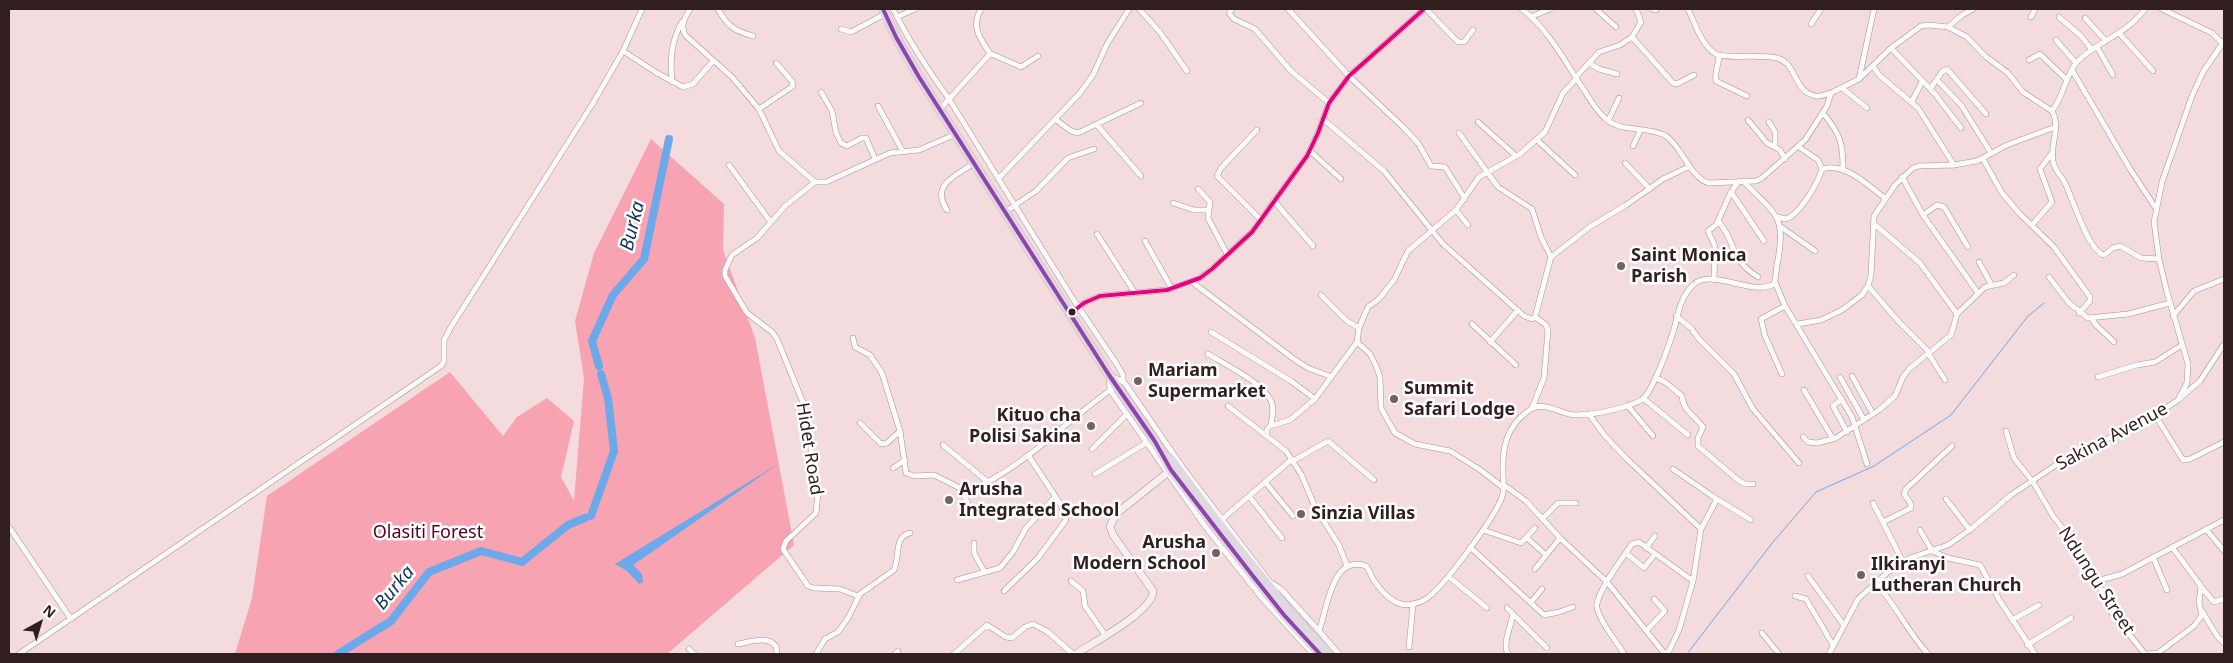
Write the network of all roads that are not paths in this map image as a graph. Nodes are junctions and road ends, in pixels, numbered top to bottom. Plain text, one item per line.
1 (642, 9) edge
2 (690, 9) edge
3 (718, 9) edge
4 (915, 9) edge
5 (981, 9) edge
6 (1129, 9) edge
7 (1139, 9) edge
8 (1232, 9) edge
9 (1288, 9) edge
10 (1425, 9) edge
11 (1522, 9) edge
12 (1550, 9) edge
13 (1596, 9) edge
14 (1636, 9) edge
15 (1688, 9) edge
16 (1821, 9) edge
17 (1874, 9) edge
18 (1973, 9) edge
19 (2035, 9) edge
20 (2144, 9) edge
21 (2162, 9) edge
22 (887, 10) edge
23 (1533, 16) junction
24 (897, 17) junction
25 (2031, 17) dead end
26 (2059, 17) dead end
27 (2085, 18) dead end
28 (684, 20) junction
29 (1810, 24) dead end
30 (1616, 27) dead end
31 (1948, 28) junction
32 (841, 29) dead end
33 (1473, 30) dead end
34 (2120, 34) junction
35 (753, 36) dead end
36 (1632, 37) junction
37 (2056, 40) dead end
38 (2106, 41) junction
39 (2224, 44) edge
40 (1891, 48) junction
41 (2094, 48) junction
42 (623, 50) junction
43 (989, 53) junction
44 (1718, 55) junction
45 (1038, 56) dead end
46 (2030, 60) dead end
47 (713, 61) junction
48 (776, 63) dead end
49 (1589, 63) junction
50 (2076, 63) junction
51 (1873, 66) junction
52 (2072, 70) junction
53 (1188, 71) dead end
54 (2153, 71) dead end
55 (1617, 74) dead end
56 (1694, 75) dead end
57 (2113, 75) dead end
58 (1349, 76) junction
59 (1576, 79) junction
60 (1859, 79) junction
61 (1937, 80) junction
62 (2067, 80) junction
63 (672, 82) junction
64 (1922, 82) junction
65 (1842, 88) junction
66 (1930, 89) junction
67 (821, 92) dead end
68 (1831, 93) junction
69 (1747, 96) dead end
70 (1620, 98) dead end
71 (949, 99) junction
72 (1912, 101) junction
73 (1141, 103) dead end
74 (1329, 103) junction
75 (878, 106) dead end
76 (759, 108) junction
77 (1868, 108) dead end
78 (940, 109) junction
79 (2052, 111) junction
80 (1823, 113) junction
81 (1986, 114) dead end
82 (1055, 119) junction
83 (1323, 119) junction
84 (1748, 120) dead end
85 (1608, 121) junction
86 (1478, 122) dead end
87 (1769, 122) dead end
88 (1097, 125) junction
89 (2055, 127) junction
90 (1961, 128) dead end
91 (1257, 130) dead end
92 (1640, 131) junction
93 (1459, 133) dead end
94 (956, 134) junction
95 (1537, 140) junction
96 (1633, 146) dead end
97 (1775, 147) junction
98 (1799, 147) junction
99 (1094, 149) dead end
100 (902, 150) junction
101 (1310, 151) junction
102 (1992, 153) junction
103 (2052, 153) junction
104 (1516, 156) junction
105 (875, 159) junction
106 (1785, 159) junction
107 (1983, 159) junction
108 (974, 163) junction
109 (1625, 163) dead end
110 (729, 165) dead end
111 (1954, 165) junction
112 (1690, 166) junction
113 (1822, 169) junction
114 (1843, 169) junction
115 (1486, 172) junction
116 (1575, 175) dead end
117 (1141, 176) dead end
118 (1902, 177) junction
119 (998, 179) junction
120 (1341, 179) dead end
121 (1741, 181) junction
122 (815, 182) junction
123 (1198, 189) dead end
124 (1650, 189) junction
125 (1732, 192) junction
126 (1885, 198) junction
127 (1465, 199) junction
128 (1274, 201) junction
129 (1174, 203) dead end
130 (1016, 204) junction
131 (947, 210) dead end
132 (1208, 210) junction
133 (1456, 210) junction
134 (2157, 210) junction
135 (1006, 212) junction
136 (1923, 216) junction
137 (1777, 217) junction
138 (1261, 220) junction
139 (770, 221) junction
140 (1718, 221) junction
141 (1873, 223) junction
142 (1468, 225) dead end
143 (2032, 225) junction
144 (1781, 227) junction
145 (1430, 230) junction
146 (1097, 234) dead end
147 (1145, 241) dead end
148 (1764, 241) dead end
149 (1313, 246) dead end
150 (1968, 247) dead end
151 (1815, 251) dead end
152 (1227, 254) junction
153 (1551, 257) junction
154 (2159, 259) junction
155 (1979, 262) dead end
156 (2014, 275) dead end
157 (1758, 277) dead end
158 (2049, 277) dead end
159 (2224, 279) edge
160 (1714, 280) junction
161 (1192, 282) junction
162 (1775, 282) junction
163 (1991, 284) junction
164 (1868, 286) junction
165 (1172, 288) junction
166 (1135, 293) junction
167 (1978, 294) junction
168 (1321, 295) dead end
169 (2170, 302) junction
170 (1079, 306) junction
171 (1785, 306) junction
172 (1518, 310) junction
173 (1071, 313) junction
174 (2079, 313) junction
175 (1957, 314) junction
176 (1676, 316) junction
177 (2173, 316) junction
178 (1535, 317) junction
179 (2092, 319) junction
180 (1472, 324) dead end
181 (1798, 324) junction
182 (1359, 328) junction
183 (1211, 332) dead end
184 (854, 338) dead end
185 (1357, 342) junction
186 (1490, 342) junction
187 (2114, 342) dead end
188 (2224, 344) edge
189 (2182, 346) junction
190 (1929, 352) junction
191 (1208, 354) dead end
192 (1516, 365) dead end
193 (1782, 374) dead end
194 (1852, 376) dead end
195 (1332, 377) junction
196 (1840, 377) dead end
197 (2098, 377) dead end
198 (1655, 378) junction
199 (1945, 380) dead end
200 (1117, 386) junction
201 (1804, 390) dead end
202 (1644, 398) junction
203 (1315, 399) junction
204 (1842, 399) junction
205 (2178, 400) junction
206 (1228, 406) dead end
207 (1628, 406) junction
208 (1532, 408) junction
209 (1127, 414) junction
210 (1589, 414) junction
211 (1873, 414) junction
212 (2155, 415) junction
213 (1864, 420) junction
214 (860, 423) dead end
215 (1271, 425) junction
216 (1856, 426) junction
217 (900, 431) junction
218 (2006, 431) dead end
219 (1847, 432) junction
220 (1688, 435) dead end
221 (1267, 436) junction
222 (1653, 436) dead end
223 (1803, 437) dead end
224 (1833, 439) junction
225 (1150, 442) junction
226 (2224, 442) edge
227 (943, 445) dead end
228 (1952, 446) dead end
229 (1092, 449) dead end
230 (1028, 455) junction
231 (1167, 459) junction
232 (905, 460) junction
233 (1292, 460) junction
234 (1799, 463) dead end
235 (1867, 464) dead end
236 (893, 468) dead end
237 (1673, 469) dead end
238 (1095, 474) dead end
239 (1166, 474) junction
240 (1374, 480) dead end
241 (988, 482) junction
242 (1265, 482) junction
243 (2033, 482) junction
244 (1753, 484) dead end
245 (1504, 486) junction
246 (966, 491) junction
247 (1250, 496) junction
248 (1055, 497) junction
249 (1717, 499) junction
250 (1946, 500) dead end
251 (1576, 503) dead end
252 (1873, 504) dead end
253 (962, 511) dead end
254 (1293, 516) dead end
255 (1542, 519) junction
256 (1751, 520) dead end
257 (2224, 520) edge
258 (1220, 521) junction
259 (1883, 522) junction
260 (9, 527) edge
261 (1535, 528) dead end
262 (1701, 529) junction
263 (2206, 529) junction
264 (1483, 530) junction
265 (1920, 530) dead end
266 (1970, 530) junction
267 (910, 533) dead end
268 (1655, 536) dead end
269 (1282, 538) dead end
270 (1527, 538) junction
271 (1560, 538) junction
272 (974, 543) dead end
273 (1470, 547) junction
274 (2172, 547) junction
275 (1646, 548) junction
276 (1932, 551) junction
277 (2224, 551) edge
278 (1626, 553) junction
279 (1655, 554) junction
280 (1546, 555) junction
281 (2154, 557) junction
282 (1903, 562) junction
283 (1347, 566) junction
284 (1535, 569) dead end
285 (984, 571) junction
286 (1808, 576) dead end
287 (1449, 577) junction
288 (957, 580) dead end
289 (1072, 581) dead end
290 (1693, 581) junction
291 (2097, 581) junction
292 (1607, 582) junction
293 (1875, 582) junction
294 (1272, 583) junction
295 (2201, 586) junction
296 (1542, 589) dead end
297 (2167, 590) dead end
298 (1004, 591) dead end
299 (1275, 593) junction
300 (858, 596) junction
301 (1795, 596) dead end
302 (1654, 599) dead end
303 (2224, 599) edge
304 (1532, 601) junction
305 (1412, 604) junction
306 (2039, 605) dead end
307 (1573, 607) dead end
308 (1487, 608) dead end
309 (1506, 608) dead end
310 (2202, 611) junction
311 (1514, 614) junction
312 (2072, 618) dead end
313 (70, 619) junction
314 (2012, 620) junction
315 (1843, 624) junction
316 (1319, 631) junction
317 (1646, 631) junction
318 (1762, 633) dead end
319 (1106, 636) junction
320 (2224, 642) edge
321 (738, 644) dead end
322 (1833, 645) junction
323 (2027, 645) junction
324 (1409, 647) dead end
325 (1547, 648) dead end
326 (689, 650) dead end
327 (19, 654) edge
328 (694, 654) edge
329 (777, 654) edge
330 (816, 654) edge
331 (954, 654) edge
332 (1074, 654) edge
333 (1313, 654) edge
334 (1320, 654) edge
335 (1329, 654) edge
336 (1339, 654) edge
337 (1508, 654) edge
338 (1624, 654) edge
339 (1779, 654) edge
340 (1829, 654) edge
341 (1928, 654) edge
342 (2035, 654) edge
343 (2147, 654) edge

1 - 42 street
2 - 28 street
3 - 35 street
4 - 24 street
5 - 43 street
6 - 82 street
7 - 53 street
8 - 74 street
9 - 58 street
10 - 33 street
10 - 58 street
11 - 23 street
12 - 23 street
13 - 30 street
14 - 36 street
15 - 44 street
16 - 29 street
17 - 60 street
18 - 31 street
19 - 25 street
20 - 34 street
21 - 39 street
22 - 24 street
22 - 32 street
22 - 78 highway
23 - 59 street
24 - 71 street
26 - 41 street
27 - 38 street
28 - 47 street
28 - 63 street
31 - 40 street
31 - 79 street
34 - 38 street
34 - 54 street
36 - 49 street
36 - 56 street
37 - 50 street
38 - 41 street
39 - 134 street, Sakina Avenue
40 - 51 street
40 - 64 street
41 - 50 street
41 - 57 street
42 - 63 street
42 - 313 street
43 - 45 street
43 - 71 street
44 - 68 street
44 - 69 street
46 - 62 street
47 - 63 street
47 - 76 street
48 - 76 street
49 - 55 street
49 - 59 street
50 - 52 street
51 - 60 street
51 - 72 street
52 - 62 street
52 - 134 street
58 - 74 street
58 - 127 street
59 - 85 street
59 - 95 street
60 - 65 street
61 - 66 street
61 - 81 street
61 - 102 street
62 - 79 street
64 - 66 street
64 - 72 street
65 - 68 street
65 - 77 street
66 - 90 street
67 - 105 street
68 - 80 street
70 - 85 street
71 - 78 street
71 - 119 street
72 - 111 street
73 - 88 street
74 - 83 street
75 - 100 street
76 - 122 street
78 - 94 highway
79 - 89 street
80 - 98 street
80 - 114 street
82 - 88 street
82 - 119 street
83 - 101 street
83 - 145 street
84 - 97 street
85 - 92 street
86 - 104 street
87 - 97 street
88 - 117 street
89 - 102 street
89 - 103 street
91 - 138 street
92 - 96 street
92 - 112 street
93 - 115 street
94 - 100 street
94 - 108 highway
95 - 104 street
95 - 116 street
97 - 106 street
98 - 106 street
98 - 113 street
99 - 130 street
100 - 105 street
101 - 120 street
101 - 128 street
102 - 107 street
103 - 143 street
103 - 154 street
104 - 115 street
105 - 122 street
106 - 121 street
107 - 111 street
107 - 143 street
108 - 131 street
108 - 135 highway
109 - 124 street
110 - 139 street
111 - 118 street
112 - 121 street
112 - 124 street
113 - 114 street
113 - 137 street
114 - 126 street
115 - 127 street
115 - 153 street
118 - 126 street
118 - 136 street
119 - 130 street
121 - 125 street
121 - 137 street
122 - 139 street, Hidet Road
123 - 132 street
124 - 153 street
125 - 140 street
125 - 148 street
126 - 141 street
127 - 133 street
128 - 138 street
128 - 149 street
129 - 132 street
130 - 135 street
130 - 170 street
132 - 152 street
133 - 142 street
133 - 145 street
134 - 154 street, Sakina Avenue
135 - 173 highway
136 - 150 street
136 - 167 street
137 - 144 street
138 - 152 street
139 - 300 street, Hidet Road
140 - 157 street
140 - 160 street
141 - 164 street
141 - 175 street
143 - 174 street
144 - 151 street
144 - 162 street
145 - 172 street
145 - 182 street
146 - 166 street
147 - 165 street
152 - 161 street
153 - 178 street
154 - 169 street, Sakina Avenue
155 - 163 street
156 - 163 street
158 - 174 street
159 - 177 street
160 - 162 street
160 - 176 street
161 - 165 street
161 - 195 street
162 - 171 street
163 - 167 street
164 - 181 street
164 - 190 street
165 - 166 street
166 - 170 street
167 - 175 street
168 - 182 street
169 - 177 street, Sakina Avenue
169 - 179 street
170 - 173 street
170 - 200 street
171 - 181 street
171 - 193 street
172 - 178 street
172 - 186 street
173 - 200 highway
174 - 179 street
175 - 190 street
176 - 198 street
176 - 234 street
177 - 189 street, Sakina Avenue
178 - 208 street
179 - 187 street
180 - 186 street
181 - 204 street
182 - 185 street
183 - 203 street
184 - 217 street
185 - 195 street
185 - 245 street
186 - 192 street
188 - 205 street
189 - 197 street
189 - 205 street, Sakina Avenue
190 - 199 street
190 - 211 street
191 - 215 street
194 - 211 street
195 - 203 street
196 - 213 street
198 - 202 street
198 - 244 street
200 - 209 street
200 - 225 highway
200 - 230 street
200 - 258 street
201 - 224 street
202 - 207 street
202 - 220 street
203 - 215 street
204 - 216 street
204 - 219 street
205 - 212 street, Sakina Avenue
206 - 221 street
207 - 210 street
207 - 222 street
208 - 210 street
208 - 245 street
209 - 225 street
209 - 229 street
210 - 262 street
211 - 213 street
212 - 226 street
212 - 243 street, Sakina Avenue
213 - 216 street
214 - 217 street
215 - 221 street
216 - 219 street
216 - 235 street
217 - 232 street
218 - 243 street, Ndungu Street
219 - 224 street
221 - 233 street
223 - 224 street
225 - 231 highway
225 - 238 street
225 - 239 street
227 - 241 street
228 - 259 street
230 - 241 street
230 - 248 street
231 - 239 highway
231 - 258 highway
232 - 236 street
232 - 246 street
233 - 240 street
233 - 242 street
233 - 283 street
237 - 249 street
239 - 319 street
239 - 333 street
239 - 334 highway
241 - 246 street
242 - 247 street
242 - 254 street
243 - 266 street, Sakina Avenue
243 - 291 street, Ndungu Street
245 - 255 street
245 - 264 street
246 - 253 street
247 - 258 street
247 - 269 street
248 - 285 street
248 - 298 street
249 - 256 street
249 - 262 street
250 - 266 street
251 - 255 street
252 - 259 street
255 - 271 street
257 - 263 street
258 - 294 street
258 - 299 highway
259 - 282 street
260 - 313 street
261 - 270 street
262 - 290 street
263 - 274 street
263 - 277 street
264 - 270 street
264 - 273 street
265 - 276 street
266 - 276 street, Sakina Avenue
267 - 300 street
268 - 275 street
270 - 280 street
271 - 280 street
271 - 292 street
272 - 285 street
273 - 287 street
273 - 304 street
274 - 281 street
274 - 295 street
275 - 278 street
275 - 279 street
276 - 282 street, Sakina Avenue
276 - 314 street
278 - 279 street
278 - 292 street
279 - 290 street
280 - 284 street
281 - 291 street
281 - 297 street
282 - 293 street, Sakina Avenue
283 - 305 street
283 - 316 street
285 - 288 street
286 - 315 street
287 - 305 street
287 - 308 street
289 - 319 street
290 - 317 street
291 - 343 street, Ndungu Street
292 - 317 street
292 - 338 street
293 - 315 street, Sakina Avenue
293 - 341 street
294 - 299 street
294 - 316 street
295 - 303 street
295 - 310 street
296 - 304 street
299 - 335 highway
300 - 330 street
301 - 322 street
302 - 317 street
304 - 307 street
305 - 324 street
306 - 314 street
309 - 311 street
310 - 320 street
310 - 343 street
311 - 325 street
311 - 337 street
312 - 323 street
313 - 327 street
314 - 323 street
315 - 322 street, Sakina Avenue
316 - 336 street
318 - 339 street
319 - 332 street
321 - 329 street
322 - 340 street, Sakina Avenue
323 - 342 street
326 - 328 street
331 - 332 street

